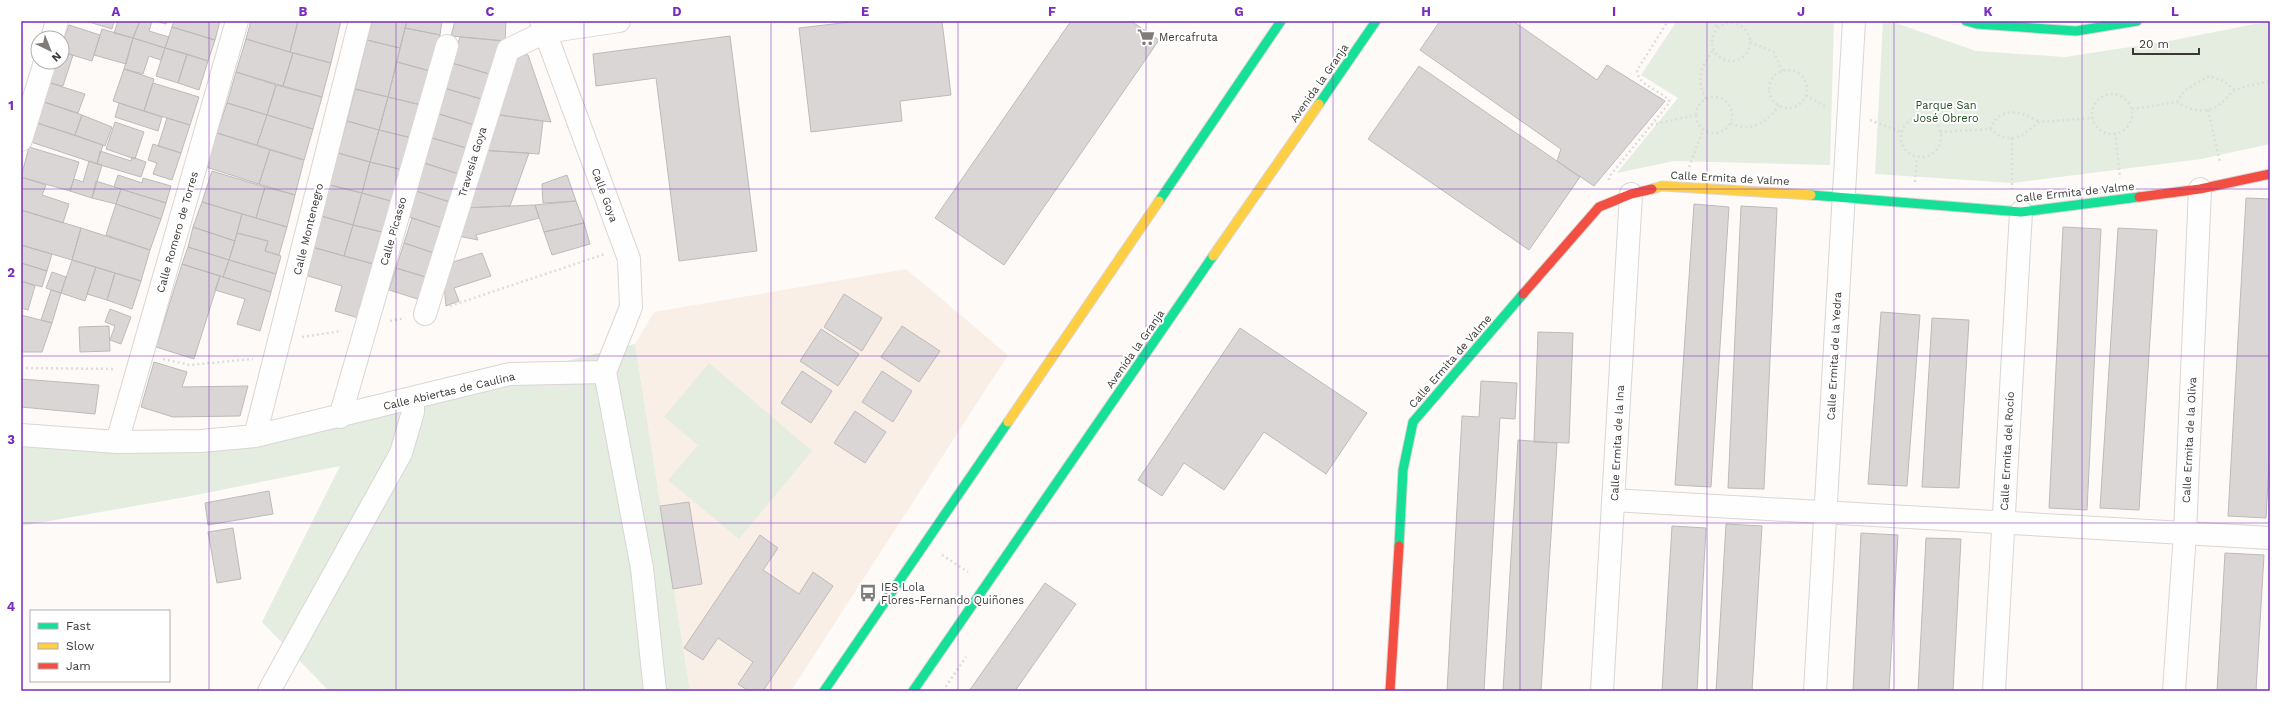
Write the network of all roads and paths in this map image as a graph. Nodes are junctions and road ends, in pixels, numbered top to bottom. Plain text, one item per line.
1 (237, 21) edge
2 (360, 21) edge
3 (619, 21) edge
4 (1281, 21) edge
5 (1376, 21) edge
6 (1668, 21) edge
7 (1712, 21) edge
8 (1854, 21) edge
9 (1966, 21) edge
10 (2137, 21) edge
11 (543, 27) edge
12 (1718, 28) junction
13 (1750, 42) junction
14 (447, 46) dead end
15 (1713, 51) junction
16 (43, 70) edge
17 (1782, 71) junction
18 (2270, 81) edge
19 (2235, 90) junction
20 (1706, 98) junction
21 (2176, 102) junction
22 (1779, 105) junction
23 (2132, 109) junction
24 (2208, 110) junction
25 (1696, 115) junction
26 (2093, 118) junction
27 (1847, 119) junction
28 (2039, 122) junction
29 (1731, 123) junction
30 (1651, 125) junction
31 (1990, 129) junction
32 (1703, 130) junction
33 (1901, 132) junction
34 (1940, 132) junction
35 (2115, 133) junction
36 (2012, 138) junction
37 (21, 140) edge
38 (2270, 174) edge
39 (2225, 183) junction
40 (1686, 188) junction
41 (2200, 189) junction
42 (1623, 197) junction
43 (1843, 197) junction
44 (2123, 199) junction
45 (2017, 211) junction
46 (425, 314) dead end
47 (275, 357) junction
48 (139, 362) junction
49 (21, 368) edge
50 (605, 372) junction
51 (413, 399) junction
52 (340, 417) junction
53 (21, 435) edge
54 (255, 436) junction
55 (116, 442) junction
56 (1613, 500) junction
57 (1826, 512) junction
58 (2002, 523) junction
59 (2184, 533) junction
60 (2270, 538) edge
61 (924, 544) junction
62 (986, 585) junction
63 (268, 691) edge
64 (655, 691) edge
65 (824, 691) edge
66 (913, 691) edge
67 (1390, 691) edge
68 (1602, 691) edge
69 (1815, 691) edge
70 (1994, 691) edge
71 (2174, 691) edge

1 - 48 street, Calle Romero de Torres
2 - 47 street, Calle Montenegro
3 - 11 street, Travesía Goya
4 - 61 main road
5 - 62 main road, Avenida la Granja
6 - 30 path
7 - 12 path
8 - 27 street, Calle Ermita de la Yedra
9 - 10 main road
11 - 46 street, Travesía Goya
11 - 50 street, Calle Goya
12 - 13 path
12 - 15 path
13 - 15 path
13 - 17 path
14 - 52 street, Calle Picasso
15 - 20 path
16 - 37 street
17 - 22 path
17 - 22 path
18 - 19 path
19 - 21 path
19 - 24 path
20 - 25 path
20 - 29 path
21 - 23 path
21 - 24 path
22 - 29 path
23 - 26 path
23 - 35 path
24 - 39 path
25 - 30 path
25 - 32 path
26 - 28 path
26 - 35 path
27 - 33 path
27 - 43 street, Calle Ermita de la Yedra
28 - 31 path
28 - 36 path
29 - 32 path
30 - 42 path
31 - 34 path
31 - 36 path
32 - 40 path
33 - 34 path
33 - 34 path
35 - 44 path
36 - 45 path
38 - 39 main road, Calle Ermita de Valme
39 - 41 main road, Calle Ermita de Valme
40 - 42 main road, Calle Ermita de Valme
40 - 43 main road, Calle Ermita de Valme
41 - 44 main road, Calle Ermita de Valme
41 - 59 street, Calle Ermita de la Oliva
42 - 56 street, Calle Ermita de la Ina
42 - 67 main road, Calle Ermita de Valme
43 - 45 main road, Calle Ermita de Valme
43 - 57 street, Calle Ermita de la Yedra
44 - 45 main road, Calle Ermita de Valme
45 - 58 street, Calle Ermita del Rocío
47 - 48 path
47 - 54 street, Calle Montenegro
48 - 49 path
48 - 55 street, Calle Romero de Torres
50 - 51 street, Calle Abiertas de Caulina
50 - 64 street
51 - 52 street, Calle Abiertas de Caulina
51 - 63 street
52 - 54 street, Calle Abiertas de Caulina
53 - 55 street, Calle Abiertas de Caulina
54 - 55 street, Calle Abiertas de Caulina
56 - 57 street
56 - 68 street, Calle Ermita de la Ina
57 - 58 street
57 - 69 street, Calle Ermita de la Yedra
58 - 59 street
58 - 70 street, Calle Ermita del Rocío
59 - 60 street
59 - 71 street, Calle Ermita de la Oliva
61 - 62 path
61 - 65 main road
62 - 66 main road, Avenida la Granja

